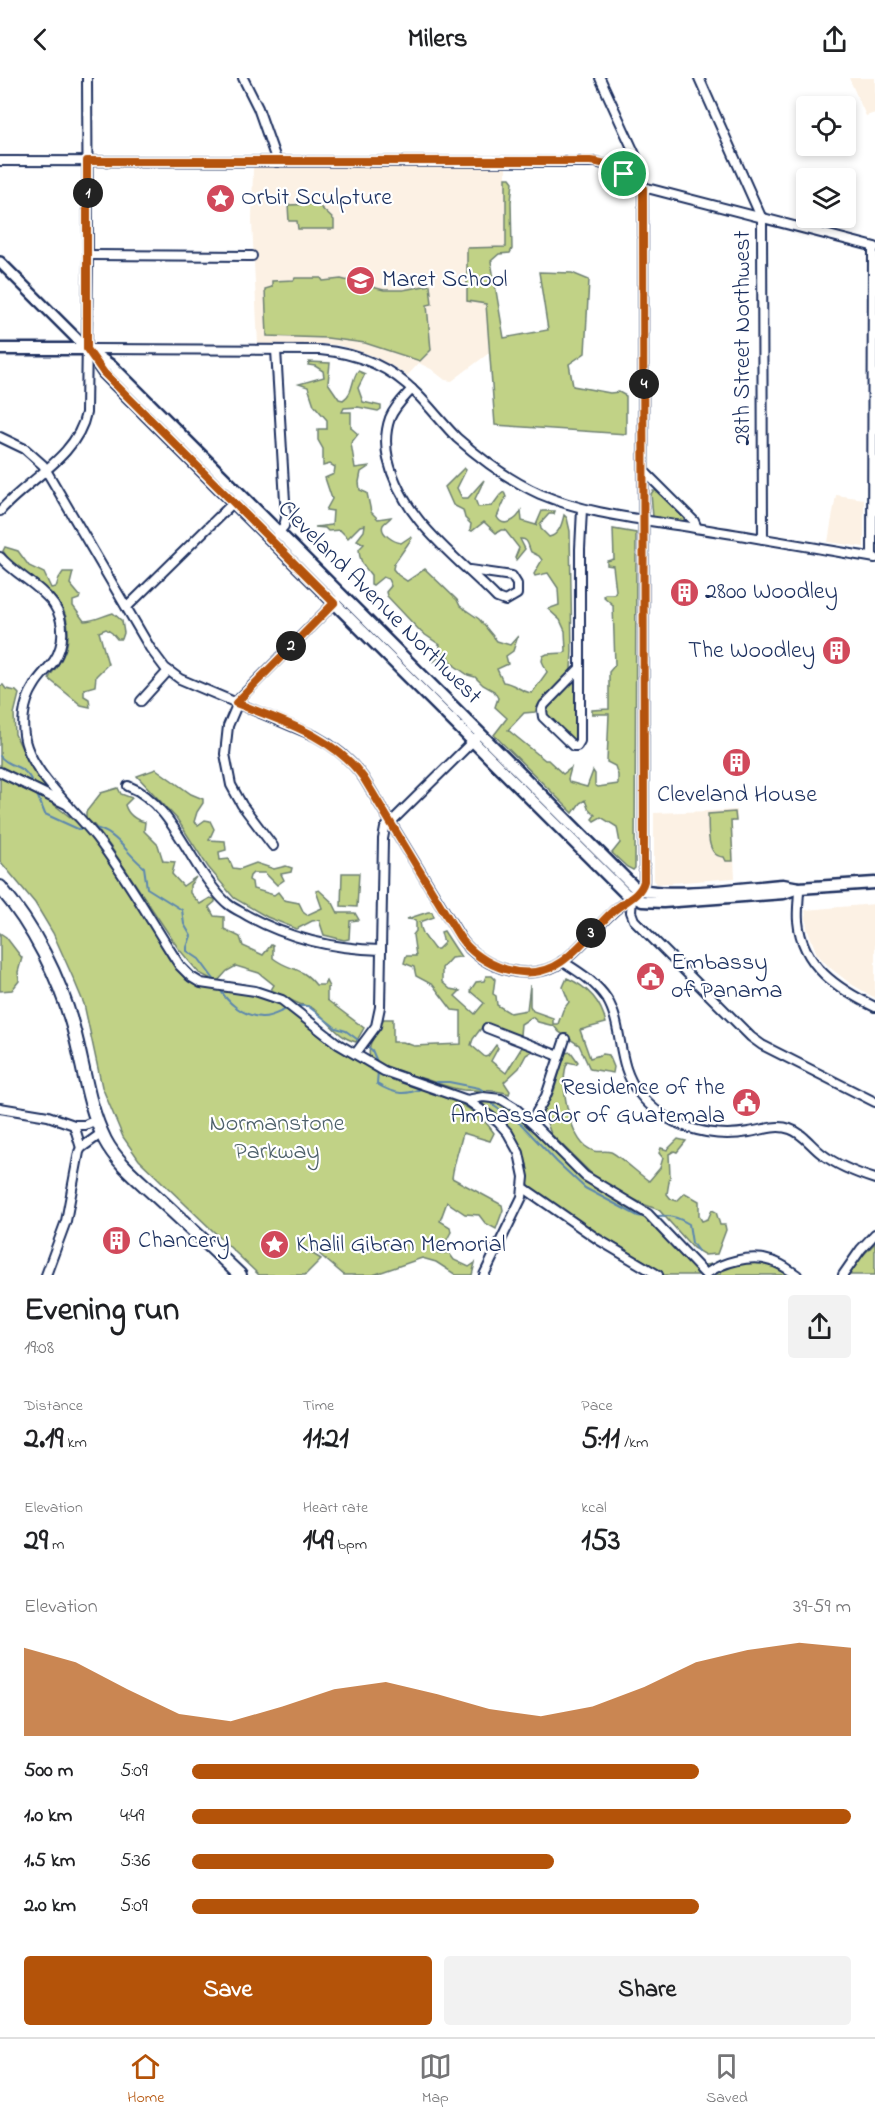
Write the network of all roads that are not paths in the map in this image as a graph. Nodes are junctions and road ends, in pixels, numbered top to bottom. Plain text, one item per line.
1 (87, 78) edge
2 (243, 78) edge
3 (600, 78) edge
4 (699, 78) edge
5 (0, 161) edge
6 (87, 161) junction
7 (278, 162) junction
8 (643, 188) junction
9 (762, 219) junction
10 (874, 247) edge
11 (88, 255) junction
12 (252, 256) dead end
13 (0, 262) edge
14 (0, 349) edge
15 (87, 349) junction
16 (276, 350) junction
17 (412, 389) junction
18 (0, 437) edge
19 (874, 443) edge
20 (46, 468) junction
21 (644, 471) junction
22 (237, 498) junction
23 (582, 509) junction
24 (0, 511) edge
25 (644, 520) junction
26 (697, 528) junction
27 (275, 537) junction
28 (763, 539) junction
29 (0, 557) edge
30 (873, 557) edge
31 (470, 570) junction
32 (338, 599) junction
33 (127, 607) junction
34 (580, 668) junction
35 (168, 671) junction
36 (141, 701) dead end
37 (236, 703) junction
38 (476, 737) junction
39 (0, 772) edge
40 (128, 786) dead end
41 (69, 806) junction
42 (390, 823) junction
43 (273, 846) dead end
44 (875, 883) edge
45 (0, 887) edge
46 (799, 888) junction
47 (636, 894) junction
48 (381, 950) junction
49 (562, 961) junction
50 (875, 1007) edge
51 (487, 1029) dead end
52 (565, 1039) dead end
53 (356, 1053) junction
54 (560, 1056) junction
55 (467, 1100) junction
56 (875, 1102) edge
57 (0, 1108) edge
58 (96, 1120) junction
59 (531, 1122) junction
60 (74, 1125) junction
61 (102, 1133) junction
62 (81, 1148) junction
63 (875, 1179) edge
64 (524, 1188) junction
65 (875, 1234) edge
66 (46, 1275) edge
67 (240, 1275) edge
68 (484, 1275) edge
69 (658, 1275) edge
70 (706, 1275) edge
71 (797, 1275) edge
72 (843, 1275) edge

1 - 6 street
2 - 7 street
3 - 8 street
4 - 9 street, 28th Street Northwest
5 - 6 street
6 - 7 street
6 - 11 street
7 - 8 street
8 - 9 street
8 - 21 street
9 - 10 street
9 - 28 street, 28th Street Northwest
10 - 19 street
11 - 12 street
11 - 15 street
13 - 15 street, Cleveland Avenue Northwest
14 - 15 main road
15 - 16 street
15 - 20 street
15 - 22 main road, Cleveland Avenue Northwest
16 - 17 street
16 - 27 street
17 - 23 street
17 - 31 street
18 - 20 street
19 - 30 street
20 - 24 street
20 - 33 street
21 - 25 street
21 - 26 street
22 - 27 main road, Cleveland Avenue Northwest
22 - 33 street
23 - 25 street
23 - 34 street
25 - 26 street
25 - 47 street
26 - 28 street
27 - 32 main road, Cleveland Avenue Northwest
28 - 30 street
29 - 41 street
31 - 31 street
32 - 37 street
32 - 38 main road, Cleveland Avenue Northwest
33 - 35 street
34 - 34 street
35 - 36 street
35 - 37 street
37 - 42 street
37 - 43 street
38 - 42 street
38 - 47 main road, Cleveland Avenue Northwest
39 - 41 street
40 - 48 street
41 - 53 street
42 - 48 street
42 - 49 street
44 - 46 main road
45 - 58 main road
46 - 47 main road
46 - 50 street
47 - 49 street
47 - 56 street
48 - 53 street
49 - 63 street
51 - 54 street
52 - 54 street
53 - 55 street
54 - 59 street
55 - 59 street
55 - 64 street
57 - 60 street
58 - 60 street
58 - 61 main road
59 - 70 street
60 - 62 street
61 - 62 street
61 - 67 main road
62 - 66 street
64 - 68 street
64 - 69 street
65 - 72 street
70 - 71 street

